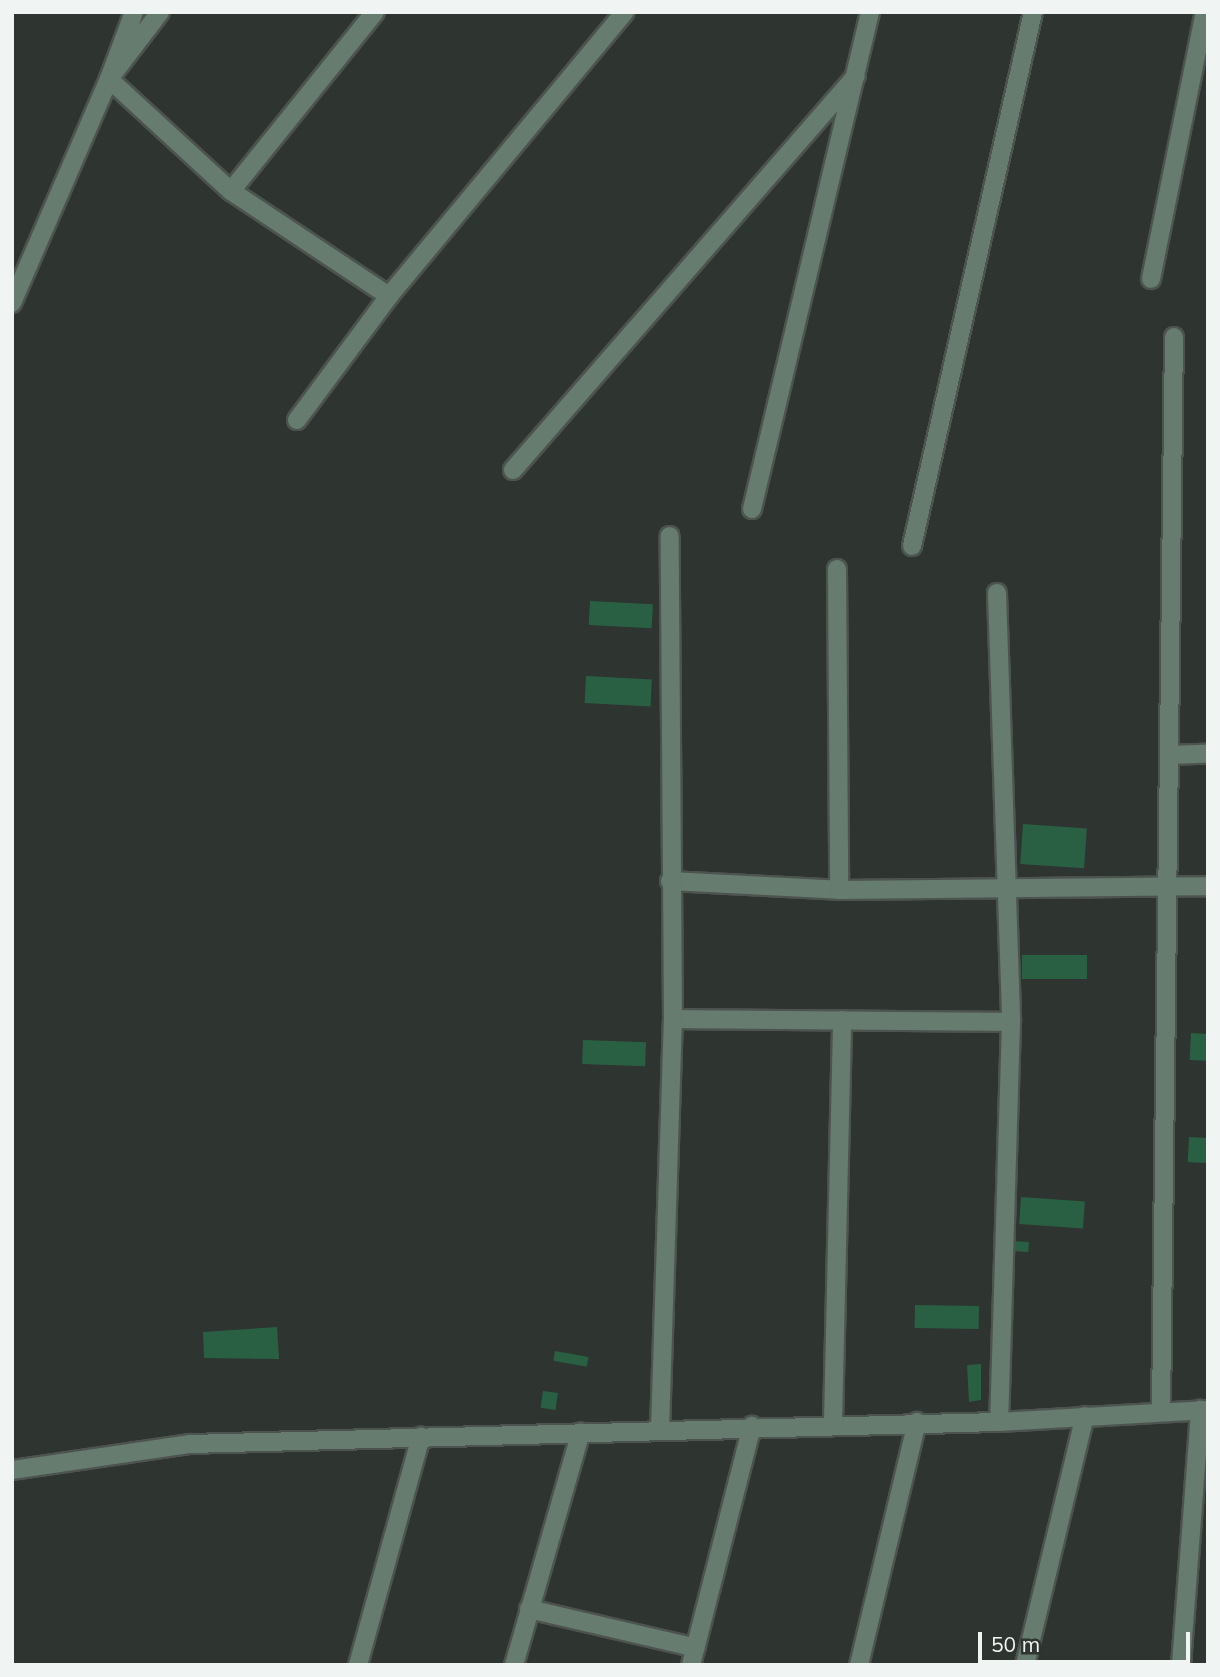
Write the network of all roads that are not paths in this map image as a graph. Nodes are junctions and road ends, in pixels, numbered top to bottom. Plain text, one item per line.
1 (134, 12) edge
2 (160, 12) edge
3 (375, 12) edge
4 (625, 12) edge
5 (870, 12) edge
6 (1033, 12) edge
7 (1205, 12) edge
8 (856, 76) junction
9 (109, 79) junction
10 (231, 191) junction
11 (1151, 279) dead end
12 (390, 296) junction
13 (12, 303) edge
14 (1174, 337) dead end
15 (297, 420) dead end
16 (513, 470) dead end
17 (752, 509) dead end
18 (670, 536) dead end
19 (912, 546) dead end
20 (837, 569) dead end
21 (997, 593) dead end
22 (1208, 754) edge
23 (1170, 755) junction
24 (670, 881) junction
25 (1168, 886) junction
26 (1208, 886) edge
27 (1004, 887) junction
28 (839, 890) junction
29 (673, 1019) junction
30 (842, 1020) junction
31 (1011, 1022) junction
32 (1204, 1410) edge
33 (1161, 1412) junction
34 (1085, 1416) junction
35 (999, 1422) junction
36 (833, 1423) junction
37 (917, 1423) junction
38 (752, 1426) junction
39 (660, 1430) junction
40 (581, 1432) junction
41 (421, 1437) junction
42 (12, 1471) edge
43 (529, 1609) junction
44 (694, 1657) edge
45 (358, 1665) edge
46 (514, 1665) edge
47 (859, 1665) edge
48 (1025, 1665) edge
49 (1181, 1665) edge

1 - 9 street
2 - 9 street
3 - 10 street
4 - 12 street
5 - 8 street
6 - 19 street
7 - 11 street
8 - 16 street
8 - 17 street
9 - 10 street
9 - 13 street
10 - 12 street
12 - 15 street
14 - 23 street
18 - 24 street
20 - 28 street
21 - 27 street
22 - 23 street
23 - 25 street
24 - 28 street
24 - 29 street
25 - 26 street
25 - 27 street
25 - 33 street
27 - 28 street
27 - 31 street
29 - 30 street
29 - 39 street
30 - 31 street
30 - 36 street
31 - 35 street
32 - 33 street
32 - 49 street
33 - 34 street
34 - 35 street
34 - 48 street
35 - 37 street
36 - 37 street
36 - 38 street
37 - 47 street
38 - 39 street
38 - 44 street
39 - 40 street
40 - 41 street
40 - 43 street
41 - 42 street
41 - 45 street
43 - 44 street
43 - 46 street

